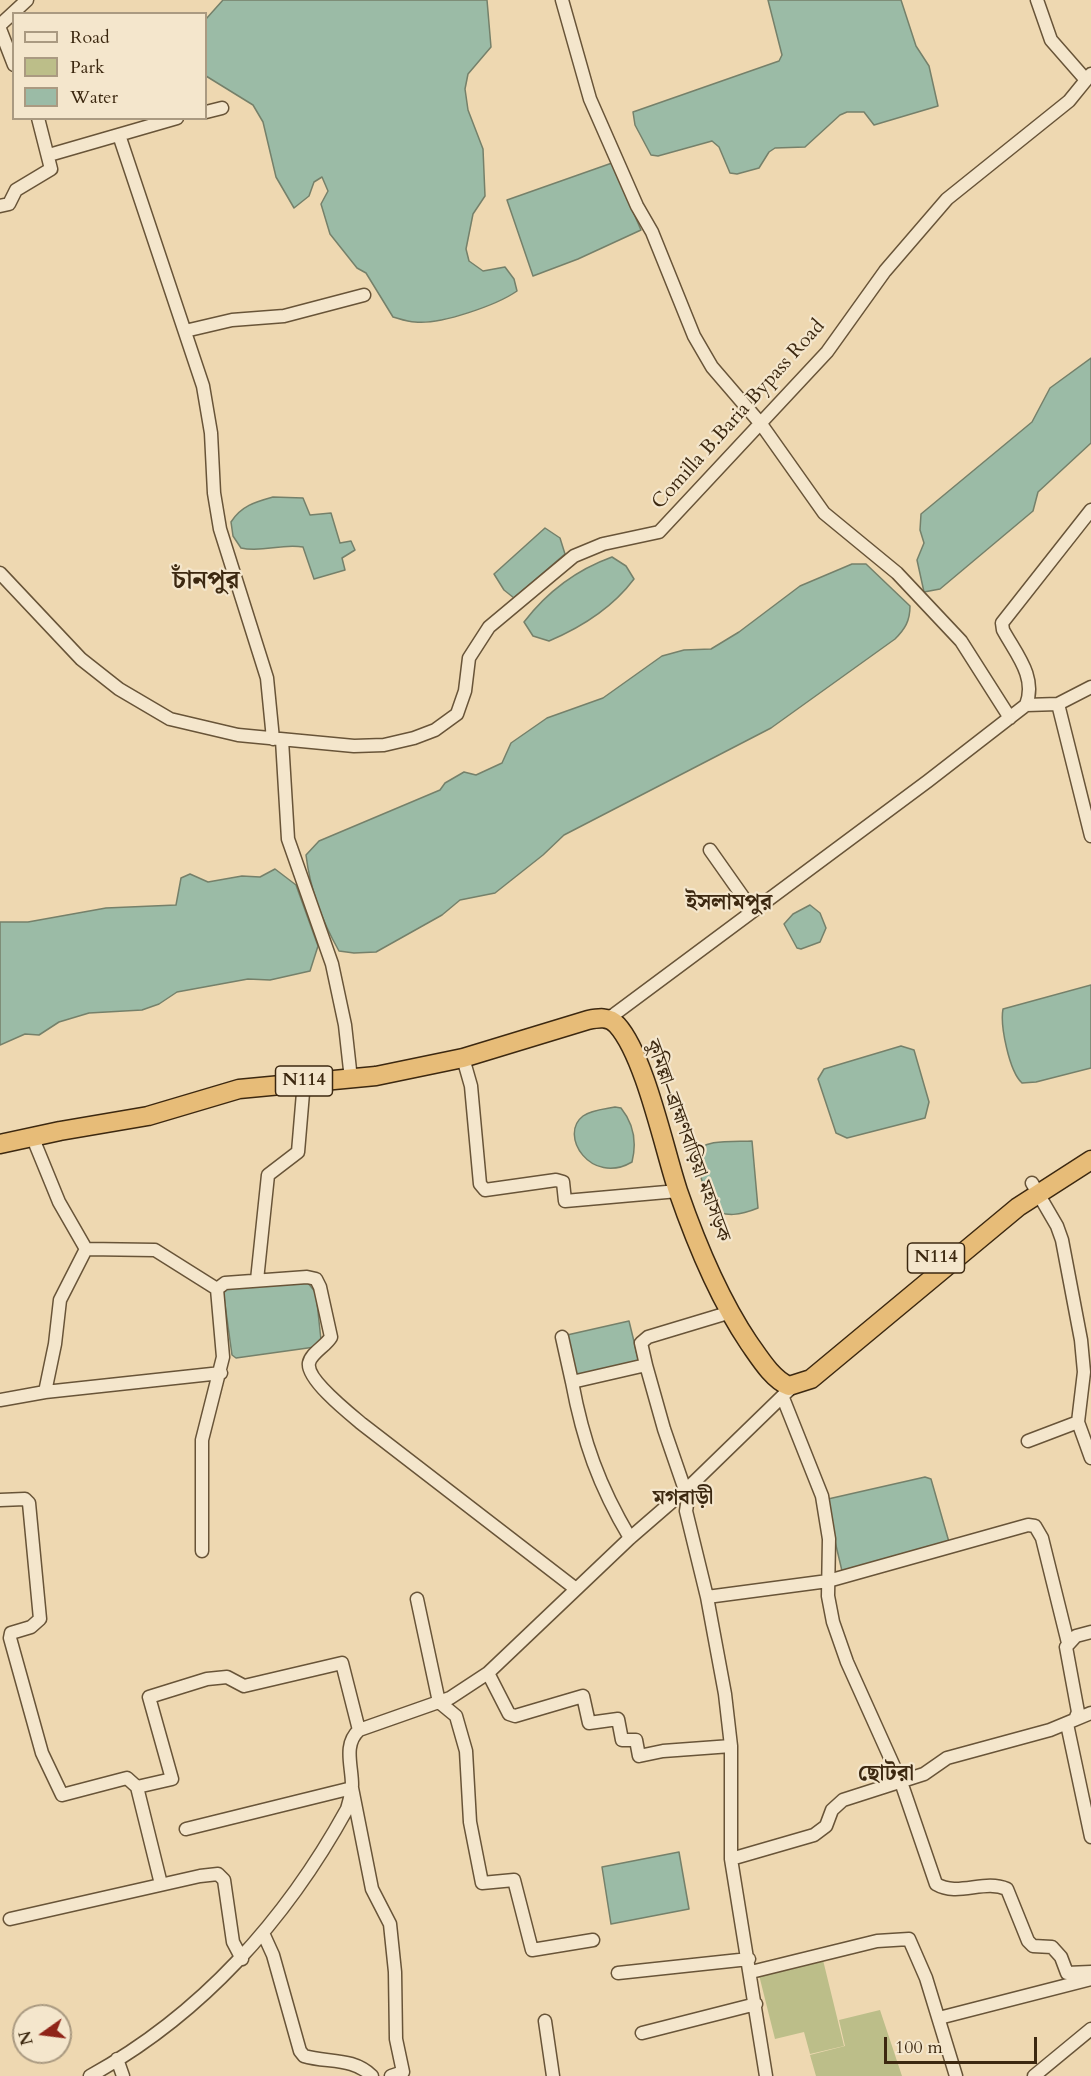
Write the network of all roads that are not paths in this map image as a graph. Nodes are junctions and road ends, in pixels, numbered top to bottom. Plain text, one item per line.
1 (27, 0) edge
2 (562, 0) edge
3 (1037, 0) edge
4 (15, 12) edge
5 (12, 15) edge
6 (0, 27) edge
7 (12, 60) edge
8 (1089, 77) edge
9 (222, 108) dead end
10 (207, 112) edge
11 (39, 120) edge
12 (170, 120) edge
13 (119, 135) junction
14 (49, 155) junction
15 (0, 206) edge
16 (364, 295) dead end
17 (185, 331) junction
18 (761, 424) junction
19 (1091, 510) edge
20 (0, 573) edge
21 (1091, 687) edge
22 (1058, 704) junction
23 (1026, 705) junction
24 (1010, 718) junction
25 (277, 740) junction
26 (1091, 836) edge
27 (710, 850) dead end
28 (753, 911) junction
29 (608, 1019) junction
30 (462, 1058) junction
31 (351, 1079) junction
32 (304, 1081) junction
33 (32, 1136) junction
34 (0, 1144) edge
35 (1091, 1145) edge
36 (1091, 1160) edge
37 (1035, 1188) junction
38 (678, 1191) junction
39 (86, 1249) junction
40 (257, 1280) junction
41 (217, 1288) junction
42 (731, 1312) junction
43 (562, 1337) dead end
44 (646, 1365) junction
45 (221, 1373) junction
46 (572, 1382) junction
47 (45, 1392) junction
48 (788, 1392) junction
49 (0, 1400) edge
50 (1078, 1422) junction
51 (1028, 1441) dead end
52 (1091, 1458) edge
53 (688, 1488) junction
54 (0, 1500) edge
55 (666, 1507) junction
56 (686, 1511) junction
57 (630, 1538) junction
58 (202, 1551) dead end
59 (828, 1581) junction
60 (576, 1589) junction
61 (707, 1597) junction
62 (417, 1599) dead end
63 (1091, 1632) edge
64 (1068, 1643) junction
65 (488, 1673) junction
66 (1073, 1692) junction
67 (439, 1702) junction
68 (1091, 1713) edge
69 (1072, 1720) junction
70 (359, 1730) junction
71 (731, 1746) junction
72 (902, 1782) junction
73 (137, 1787) junction
74 (352, 1788) junction
75 (186, 1829) dead end
76 (1091, 1837) edge
77 (731, 1858) junction
78 (161, 1884) junction
79 (10, 1919) dead end
80 (263, 1933) junction
81 (593, 1940) dead end
82 (242, 1959) junction
83 (749, 1959) junction
84 (751, 1972) junction
85 (1091, 1972) edge
86 (618, 1973) dead end
87 (1091, 1979) edge
88 (756, 2004) junction
89 (939, 2018) junction
90 (545, 2020) dead end
91 (1091, 2029) edge
92 (642, 2033) dead end
93 (117, 2059) junction
94 (90, 2076) edge
95 (123, 2076) edge
96 (372, 2076) edge
97 (391, 2076) edge
98 (554, 2076) edge
99 (766, 2076) edge
100 (956, 2076) edge
101 (1034, 2076) edge

1 - 4 street
2 - 18 street
3 - 8 street
5 - 6 street
6 - 7 street
8 - 18 street, Comilla B.Baria Bypass Road
9 - 10 street
11 - 14 street
12 - 13 street
13 - 14 street
13 - 17 street
14 - 15 street
16 - 17 street
17 - 25 street
18 - 24 street
18 - 25 street, Comilla B.Baria Bypass Road
19 - 23 street
20 - 25 street, Comilla B.Baria Bypass Road
21 - 22 street
22 - 23 street
22 - 26 street
23 - 24 street
24 - 28 street
25 - 31 street
27 - 28 street
28 - 29 street
29 - 30 highway, N114
29 - 38 highway, কুমিল্লা–ব্রাহ্মণবাড়িয়া মহাসড়ক
30 - 31 highway, N114
30 - 38 street
31 - 32 highway, N114
32 - 33 highway, N114
32 - 40 street
33 - 34 highway, N114
33 - 39 street
35 - 37 highway, N114
36 - 37 highway, N114
37 - 48 highway, N114
37 - 50 street
38 - 42 highway, কুমিল্লা–ব্রাহ্মণবাড়িয়া মহাসড়ক
39 - 41 street
39 - 47 street
40 - 41 street
40 - 60 street
41 - 45 street
42 - 44 street
42 - 48 highway, কুমিল্লা–ব্রাহ্মণবাড়িয়া মহাসড়ক
43 - 46 street
44 - 46 street
44 - 53 street
45 - 47 street
45 - 58 street
46 - 57 street
47 - 49 street
48 - 53 street
48 - 59 street
50 - 51 street
50 - 52 street
53 - 55 street
53 - 56 street
54 - 73 street
55 - 56 street
55 - 57 street
56 - 61 street
57 - 60 street
59 - 61 street
59 - 64 street
59 - 72 street
60 - 65 street
61 - 71 street
62 - 67 street
63 - 64 street
64 - 66 street
65 - 67 street
65 - 71 street
66 - 68 street
66 - 69 street
67 - 70 street
67 - 81 street
68 - 69 street
69 - 72 street
69 - 76 street
70 - 73 street
70 - 74 street
71 - 77 street
72 - 77 street
72 - 85 street
73 - 78 street
74 - 75 street
74 - 80 street
74 - 97 street
77 - 83 street
78 - 79 street
78 - 82 street
80 - 82 street
80 - 96 street
82 - 93 street
83 - 84 street
83 - 86 street
84 - 88 street
84 - 89 street
87 - 89 street
88 - 92 street
88 - 99 street
89 - 100 street
90 - 98 street
91 - 101 street
93 - 94 street
93 - 95 street

